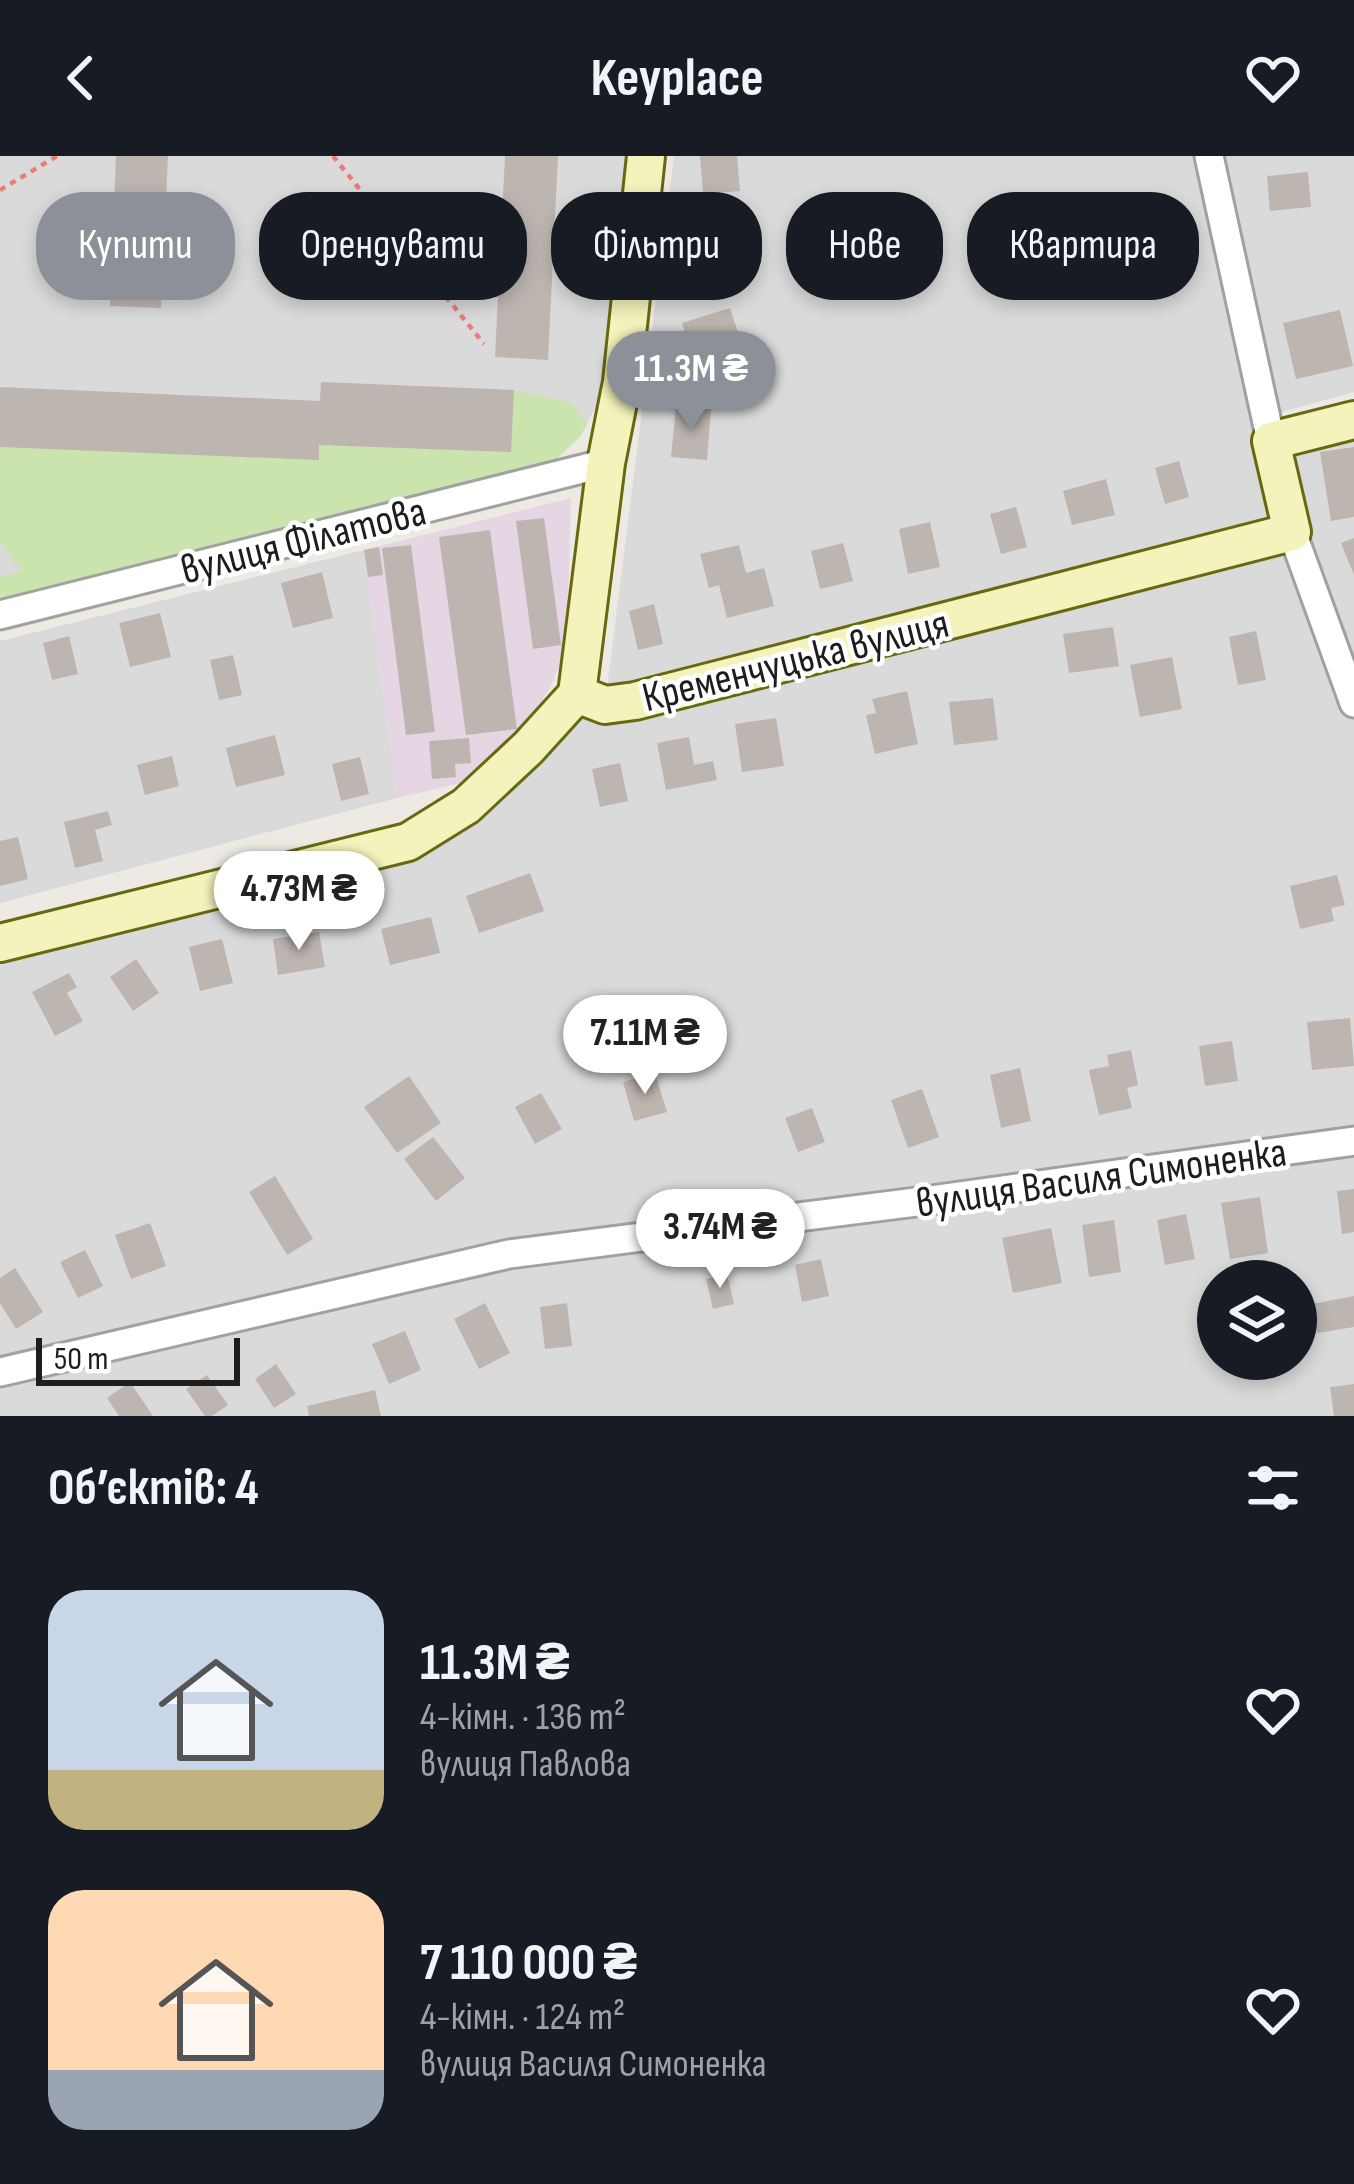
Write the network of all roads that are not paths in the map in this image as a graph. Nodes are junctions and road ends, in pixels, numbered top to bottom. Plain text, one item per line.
1 (646, 156) edge
2 (1209, 156) edge
3 (1354, 420) edge
4 (1271, 441) junction
5 (605, 463) junction
6 (1292, 532) junction
7 (0, 614) edge
8 (577, 694) junction
9 (1354, 704) edge
10 (0, 943) edge
11 (1354, 1141) edge
12 (0, 1372) edge

1 - 5 street
2 - 4 street
3 - 4 street
4 - 6 street
5 - 7 street, вулиця Філатова
5 - 8 street
6 - 8 street, Кременчуцька вулиця
6 - 9 street
8 - 10 street
11 - 12 street, вулиця Василя Симоненка

